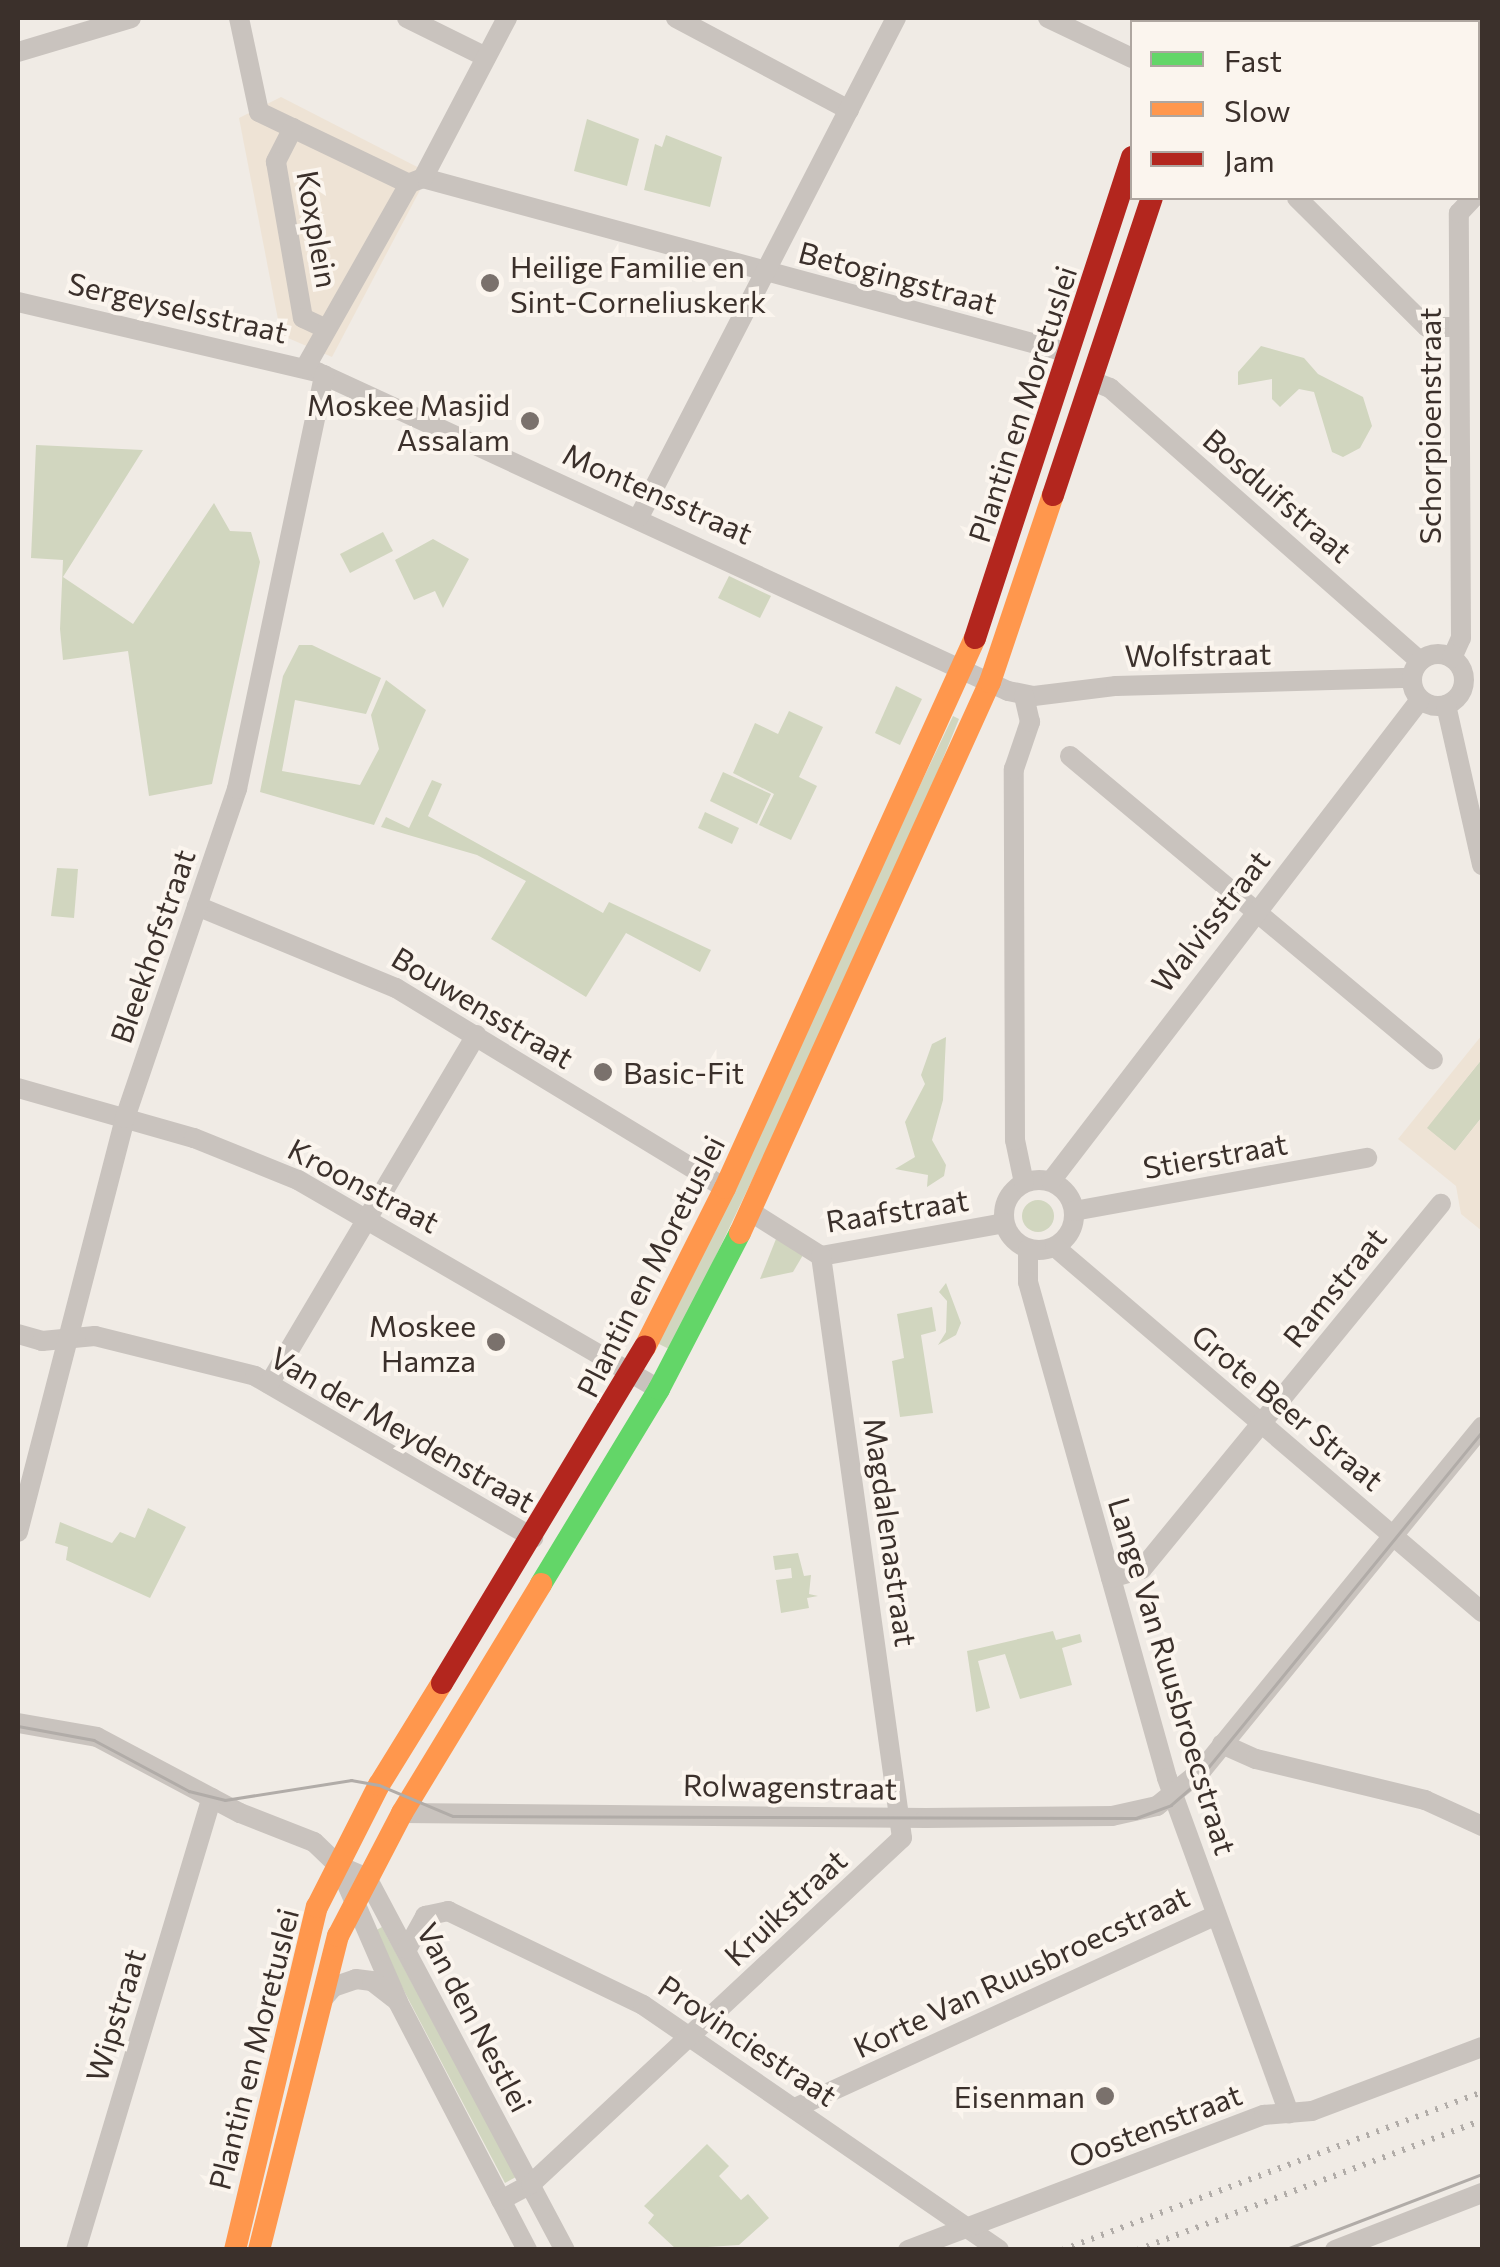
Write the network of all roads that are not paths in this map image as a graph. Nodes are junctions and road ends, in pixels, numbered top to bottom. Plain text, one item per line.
1 (132, 18) edge
2 (239, 18) edge
3 (407, 18) edge
4 (508, 18) edge
5 (676, 18) edge
6 (896, 18) edge
7 (1048, 18) edge
8 (18, 52) edge
9 (486, 57) junction
10 (1130, 57) edge
11 (849, 110) junction
12 (292, 128) junction
13 (1130, 163) edge
14 (416, 181) junction
15 (1151, 200) edge
16 (1298, 200) edge
17 (1471, 200) edge
18 (765, 272) junction
19 (18, 302) edge
20 (1458, 327) junction
21 (324, 328) junction
22 (1069, 353) junction
23 (315, 371) junction
24 (1092, 381) junction
25 (1459, 391) junction
26 (1482, 392) edge
27 (639, 517) junction
28 (1452, 658) junction
29 (965, 668) junction
30 (1416, 669) junction
31 (990, 682) junction
32 (1474, 682) edge
33 (1024, 696) junction
34 (1420, 700) junction
35 (1446, 705) junction
36 (1070, 756) dead end
37 (1482, 864) edge
38 (198, 906) junction
39 (1255, 911) junction
40 (476, 1035) junction
41 (1433, 1059) dead end
42 (18, 1088) edge
43 (125, 1118) junction
44 (1367, 1158) dead end
45 (1051, 1182) junction
46 (1024, 1183) junction
47 (726, 1188) junction
48 (1441, 1204) dead end
49 (1074, 1211) junction
50 (751, 1212) junction
51 (368, 1218) junction
52 (1004, 1224) junction
53 (1056, 1247) junction
54 (1028, 1249) junction
55 (821, 1256) junction
56 (18, 1334) edge
57 (67, 1337) junction
58 (632, 1374) junction
59 (269, 1384) junction
60 (660, 1389) junction
61 (1261, 1424) junction
62 (1482, 1427) edge
63 (18, 1532) edge
64 (1393, 1536) junction
65 (533, 1538) junction
66 (1110, 1578) junction
67 (1482, 1612) edge
68 (18, 1723) edge
69 (1222, 1744) junction
70 (212, 1798) junction
71 (1174, 1798) junction
72 (402, 1813) junction
73 (901, 1818) junction
74 (1482, 1826) edge
75 (339, 1866) junction
76 (367, 1878) junction
77 (352, 1907) junction
78 (1216, 1914) junction
79 (407, 1949) junction
80 (398, 2002) junction
81 (315, 2012) junction
82 (694, 2034) junction
83 (1482, 2046) edge
84 (796, 2107) junction
85 (1289, 2113) junction
86 (531, 2184) junction
87 (1482, 2193) edge
88 (501, 2200) junction
89 (969, 2228) junction
90 (76, 2250) edge
91 (235, 2250) edge
92 (259, 2250) edge
93 (527, 2250) edge
94 (566, 2250) edge
95 (908, 2250) edge
96 (999, 2250) edge
97 (1336, 2250) edge

1 - 8 street
2 - 12 street
3 - 9 street
4 - 9 street
5 - 11 street
6 - 11 street
7 - 10 street
9 - 14 street
11 - 18 street
12 - 14 street, Koxplein
12 - 21 street, Koxplein
13 - 22 main road, Plantin en Moretuslei
14 - 18 street, Betogingstraat
14 - 21 street, Koxplein
15 - 24 main road, Plantin en Moretuslei
16 - 20 street
17 - 20 street, Schorpioenstraat
18 - 22 street, Betogingstraat
18 - 27 street
19 - 23 street, Sergeyselsstraat
20 - 25 street, Schorpioenstraat
21 - 23 street, Koxplein
22 - 29 main road, Plantin en Moretuslei
23 - 27 street, Montensstraat
23 - 38 street, Bleekhofstraat
24 - 30 street, Bosduifstraat
24 - 31 main road, Plantin en Moretuslei
25 - 26 street
25 - 28 street, Schorpioenstraat
27 - 29 street, Montensstraat
28 - 30 street
28 - 32 street
29 - 31 street
29 - 47 main road, Plantin en Moretuslei
30 - 33 street, Wolfstraat
30 - 34 street
31 - 33 street, Wolfstraat
31 - 50 main road, Plantin en Moretuslei
32 - 35 street
33 - 46 street
34 - 35 street
34 - 39 street, Walvisstraat
35 - 37 street
36 - 39 street
38 - 40 street, Bouwensstraat
38 - 43 street, Bleekhofstraat
39 - 41 street
39 - 45 street, Walvisstraat
40 - 47 street, Bouwensstraat
40 - 51 street
42 - 43 street, Kroonstraat
43 - 51 street, Kroonstraat
43 - 57 street, Bleekhofstraat
44 - 49 street, Stierstraat
45 - 46 street
45 - 49 street
46 - 52 street
47 - 58 main road, Plantin en Moretuslei
48 - 61 street, Ramstraat
49 - 53 street
50 - 55 street, Raafstraat
50 - 60 main road, Plantin en Moretuslei
51 - 58 street, Kroonstraat
51 - 59 street
52 - 54 street
52 - 55 street, Raafstraat
53 - 54 street
53 - 61 street, Grote Beer Straat
54 - 66 street, Lange Van Ruusbroecstraat
55 - 73 street, Magdalenastraat
56 - 57 street, Van der Meydenstraat
57 - 59 street, Van der Meydenstraat
57 - 63 street, Bleekhofstraat
58 - 60 street, Kroonstraat
58 - 65 main road, Plantin en Moretuslei
59 - 65 street, Van der Meydenstraat
60 - 72 main road, Plantin en Moretuslei
61 - 64 street, Grote Beer Straat
61 - 66 street, Ramstraat
62 - 64 street
64 - 67 street, Grote Beer Straat
64 - 69 street
65 - 75 main road, Plantin en Moretuslei
66 - 71 street, Lange Van Ruusbroecstraat
68 - 70 street
69 - 71 street
69 - 74 street
70 - 75 street
70 - 90 street, Wipstraat
71 - 73 street, Rolwagenstraat
71 - 78 street, Lange Van Ruusbroecstraat
72 - 73 street, Rolwagenstraat
72 - 76 main road, Plantin en Moretuslei
73 - 82 street, Kruikstraat
75 - 76 street
75 - 77 street
75 - 91 main road, Plantin en Moretuslei
76 - 77 main road, Plantin en Moretuslei
76 - 79 street, Van den Nestlei
77 - 80 street, Van den Nestlei
77 - 81 main road, Plantin en Moretuslei
78 - 84 street, Korte Van Ruusbroecstraat
78 - 85 street, Lange Van Ruusbroecstraat
79 - 82 street, Provinciestraat
79 - 86 street, Van den Nestlei
80 - 81 street
80 - 88 street, Van den Nestlei
81 - 92 main road, Plantin en Moretuslei
82 - 84 street, Provinciestraat
82 - 86 street, Kruikstraat
83 - 85 street, Oostenstraat
84 - 89 street, Provinciestraat
85 - 89 street, Oostenstraat
86 - 88 street
86 - 94 street, Van den Nestlei
87 - 97 street
88 - 93 street, Van den Nestlei
89 - 95 street, Oostenstraat
89 - 96 street, Provinciestraat

